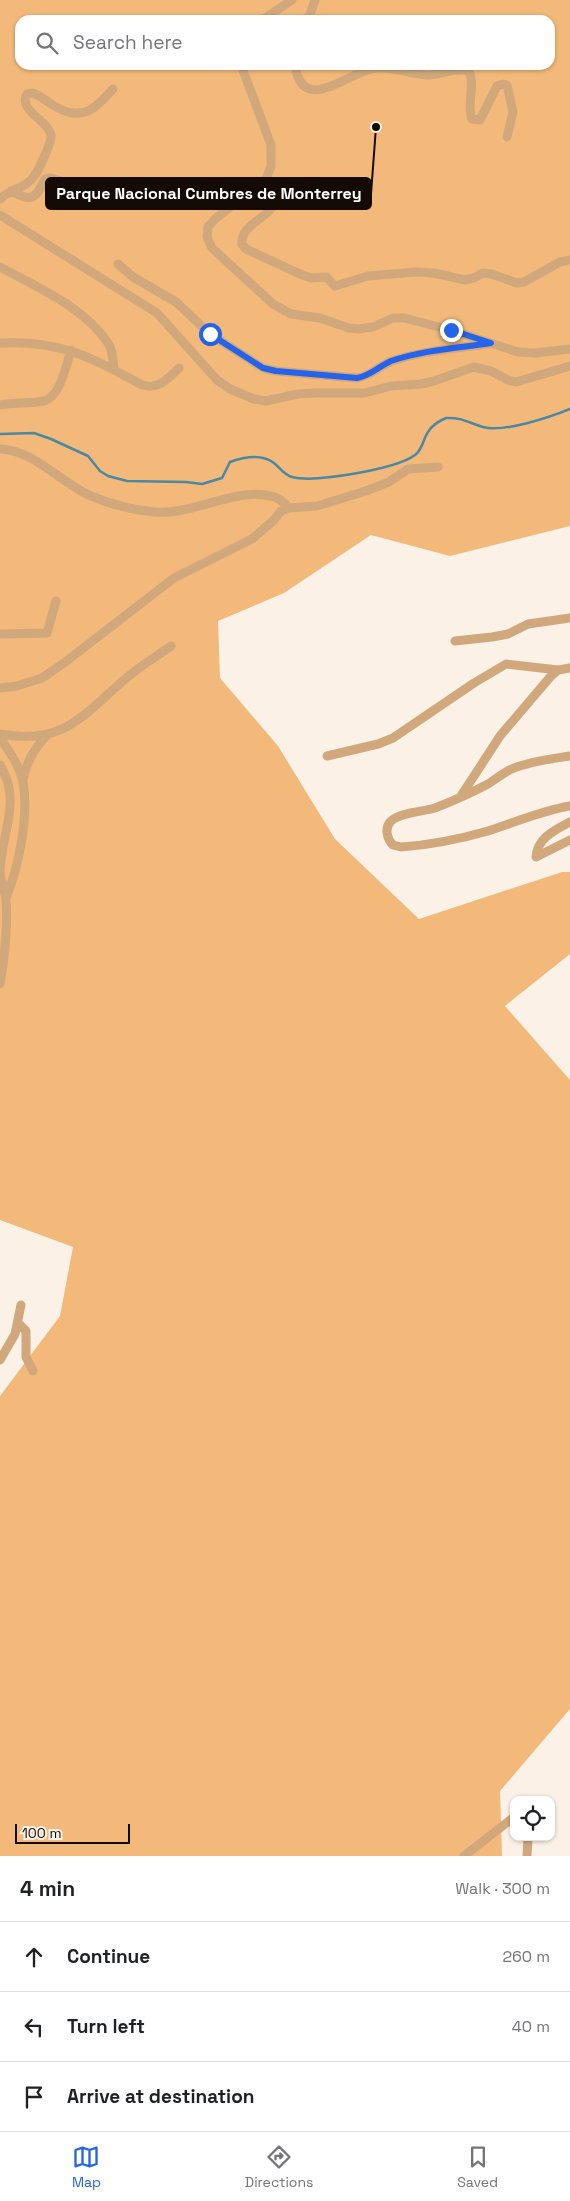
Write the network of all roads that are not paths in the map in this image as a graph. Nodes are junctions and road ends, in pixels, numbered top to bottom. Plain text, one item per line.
1 (292, 0) edge
2 (315, 0) edge
3 (270, 15) edge
4 (310, 15) edge
5 (243, 70) edge
6 (296, 70) edge
7 (367, 70) edge
8 (393, 70) edge
9 (456, 70) edge
10 (466, 70) edge
11 (113, 89) dead end
12 (508, 137) dead end
13 (266, 178) junction
14 (12, 191) junction
15 (103, 192) dead end
16 (0, 199) edge
17 (0, 215) edge
18 (570, 260) edge
19 (118, 264) dead end
20 (0, 267) edge
21 (0, 343) edge
22 (491, 343) junction
23 (570, 349) edge
24 (71, 350) junction
25 (570, 366) edge
26 (179, 368) dead end
27 (114, 370) junction
28 (0, 405) edge
29 (0, 449) edge
30 (438, 467) dead end
31 (289, 508) junction
32 (56, 601) dead end
33 (570, 618) edge
34 (0, 634) edge
35 (455, 641) dead end
36 (170, 646) dead end
37 (570, 668) edge
38 (558, 670) junction
39 (0, 688) edge
40 (47, 735) junction
41 (0, 736) edge
42 (327, 756) dead end
43 (570, 756) edge
44 (0, 765) edge
45 (23, 780) junction
46 (460, 798) junction
47 (570, 806) edge
48 (9, 816) junction
49 (24, 818) junction
50 (570, 822) edge
51 (570, 840) edge
52 (2, 849) junction
53 (18, 852) junction
54 (6, 898) junction
55 (0, 984) edge
56 (21, 1305) dead end
57 (18, 1323) junction
58 (0, 1360) edge
59 (33, 1371) dead end
60 (510, 1820) edge
61 (528, 1841) edge
62 (464, 1856) edge
63 (527, 1856) edge

1 - 3 street
2 - 4 street
5 - 13 street
6 - 7 street
8 - 9 street
10 - 12 street
11 - 14 street
13 - 18 street
13 - 22 street
14 - 15 street
14 - 16 street
17 - 25 street
19 - 22 street
20 - 27 street
21 - 24 street
22 - 23 street
24 - 27 street
24 - 28 street
26 - 27 street
29 - 31 street
30 - 31 street
31 - 39 street
32 - 34 street
33 - 35 street
36 - 40 street
37 - 38 street
38 - 42 street
38 - 46 street
40 - 41 street
40 - 45 street
41 - 45 street
43 - 46 street
44 - 48 street
45 - 49 street
46 - 47 street
48 - 49 street
48 - 52 street
49 - 53 street
50 - 51 street
52 - 53 street
52 - 54 street
53 - 54 street
54 - 55 street
56 - 57 street
57 - 58 street
57 - 59 street
60 - 62 street
61 - 63 street

